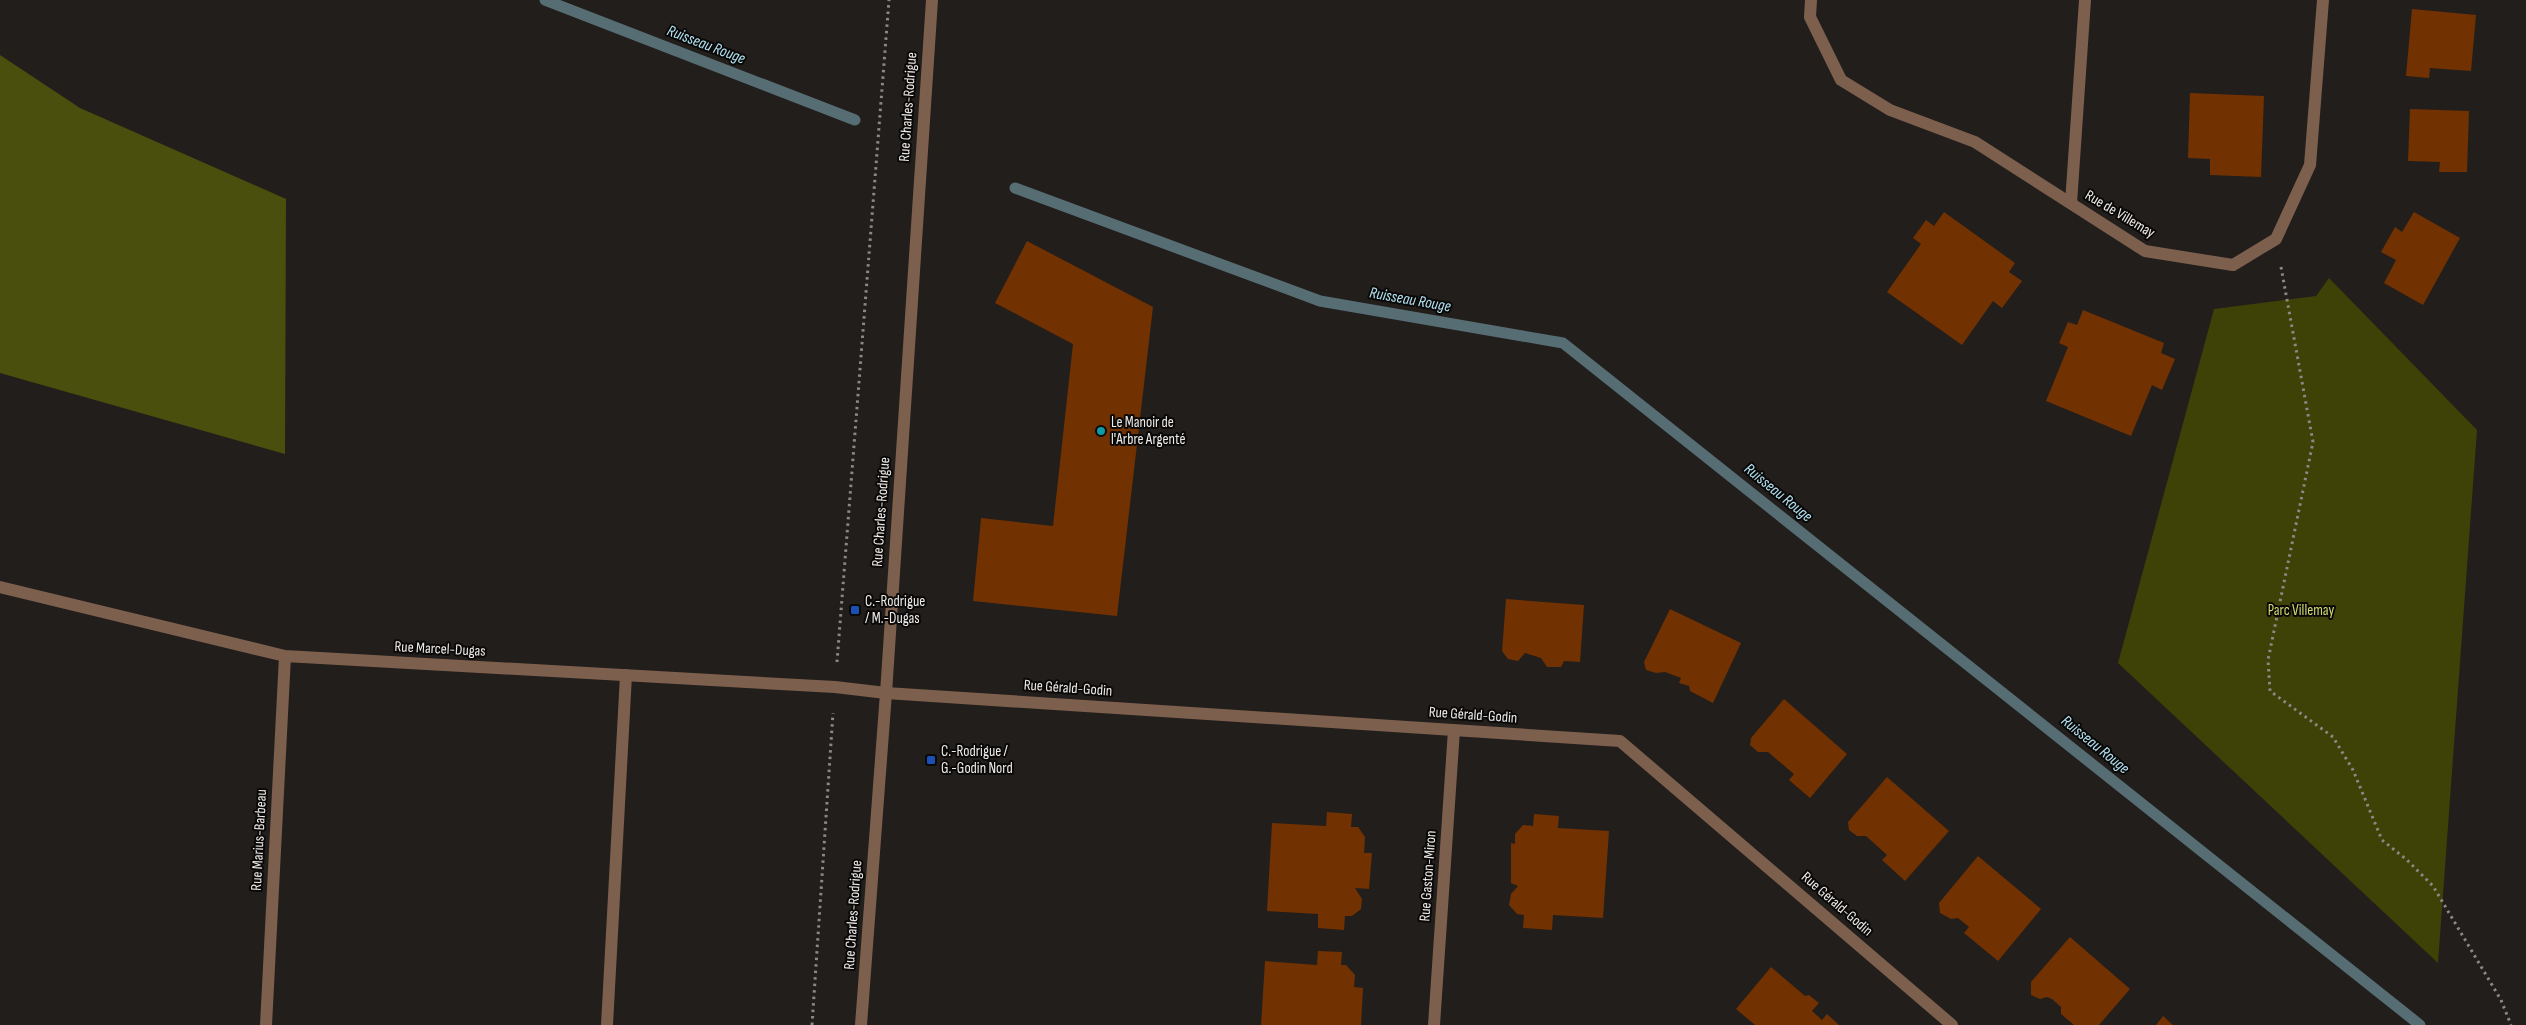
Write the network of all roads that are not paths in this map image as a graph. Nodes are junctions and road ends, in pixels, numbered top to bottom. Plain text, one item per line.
1 (932, 0) edge
2 (1811, 0) edge
3 (2085, 0) edge
4 (2323, 0) edge
5 (2071, 203) junction
6 (0, 587) edge
7 (285, 656) junction
8 (626, 675) junction
9 (886, 693) junction
10 (1454, 730) junction
11 (266, 1025) edge
12 (607, 1025) edge
13 (861, 1025) edge
14 (1434, 1025) edge
15 (1952, 1025) edge

1 - 9 street, Rue Charles-Rodrigue
2 - 5 street, Rue de Villemay
3 - 5 street
4 - 5 street, Rue de Villemay
6 - 7 street, Rue Marcel-Dugas
7 - 8 street, Rue Marcel-Dugas
7 - 11 street, Rue Marius-Barbeau
8 - 9 street, Rue Marcel-Dugas
8 - 12 street
9 - 10 street, Rue Gérald-Godin
9 - 13 street, Rue Charles-Rodrigue
10 - 14 street, Rue Gaston-Miron
10 - 15 street, Rue Gérald-Godin

